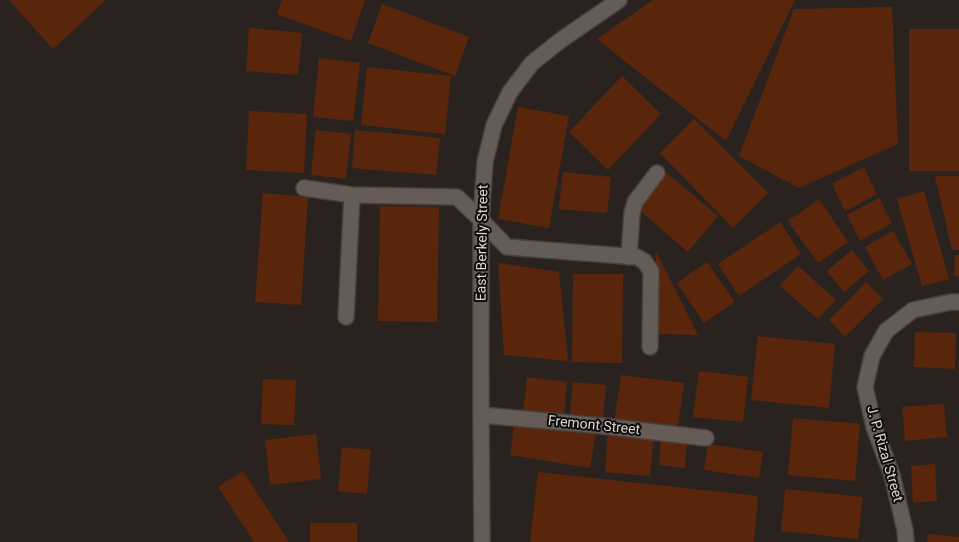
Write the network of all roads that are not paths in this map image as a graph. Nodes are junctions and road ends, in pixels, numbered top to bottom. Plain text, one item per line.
1 (619, 0) edge
2 (657, 173) dead end
3 (304, 188) dead end
4 (352, 195) junction
5 (482, 220) junction
6 (629, 257) junction
7 (959, 302) edge
8 (346, 317) dead end
9 (650, 347) dead end
10 (481, 415) junction
11 (706, 438) dead end
12 (482, 542) edge
13 (906, 542) edge

1 - 5 street, East Berkely Street
2 - 6 street
3 - 4 street
4 - 5 street
4 - 8 street
5 - 6 street
5 - 10 street, East Berkely Street
6 - 9 street
7 - 13 street, J. P. Rizal Street
10 - 11 street, Fremont Street
10 - 12 street, East Berkely Street

